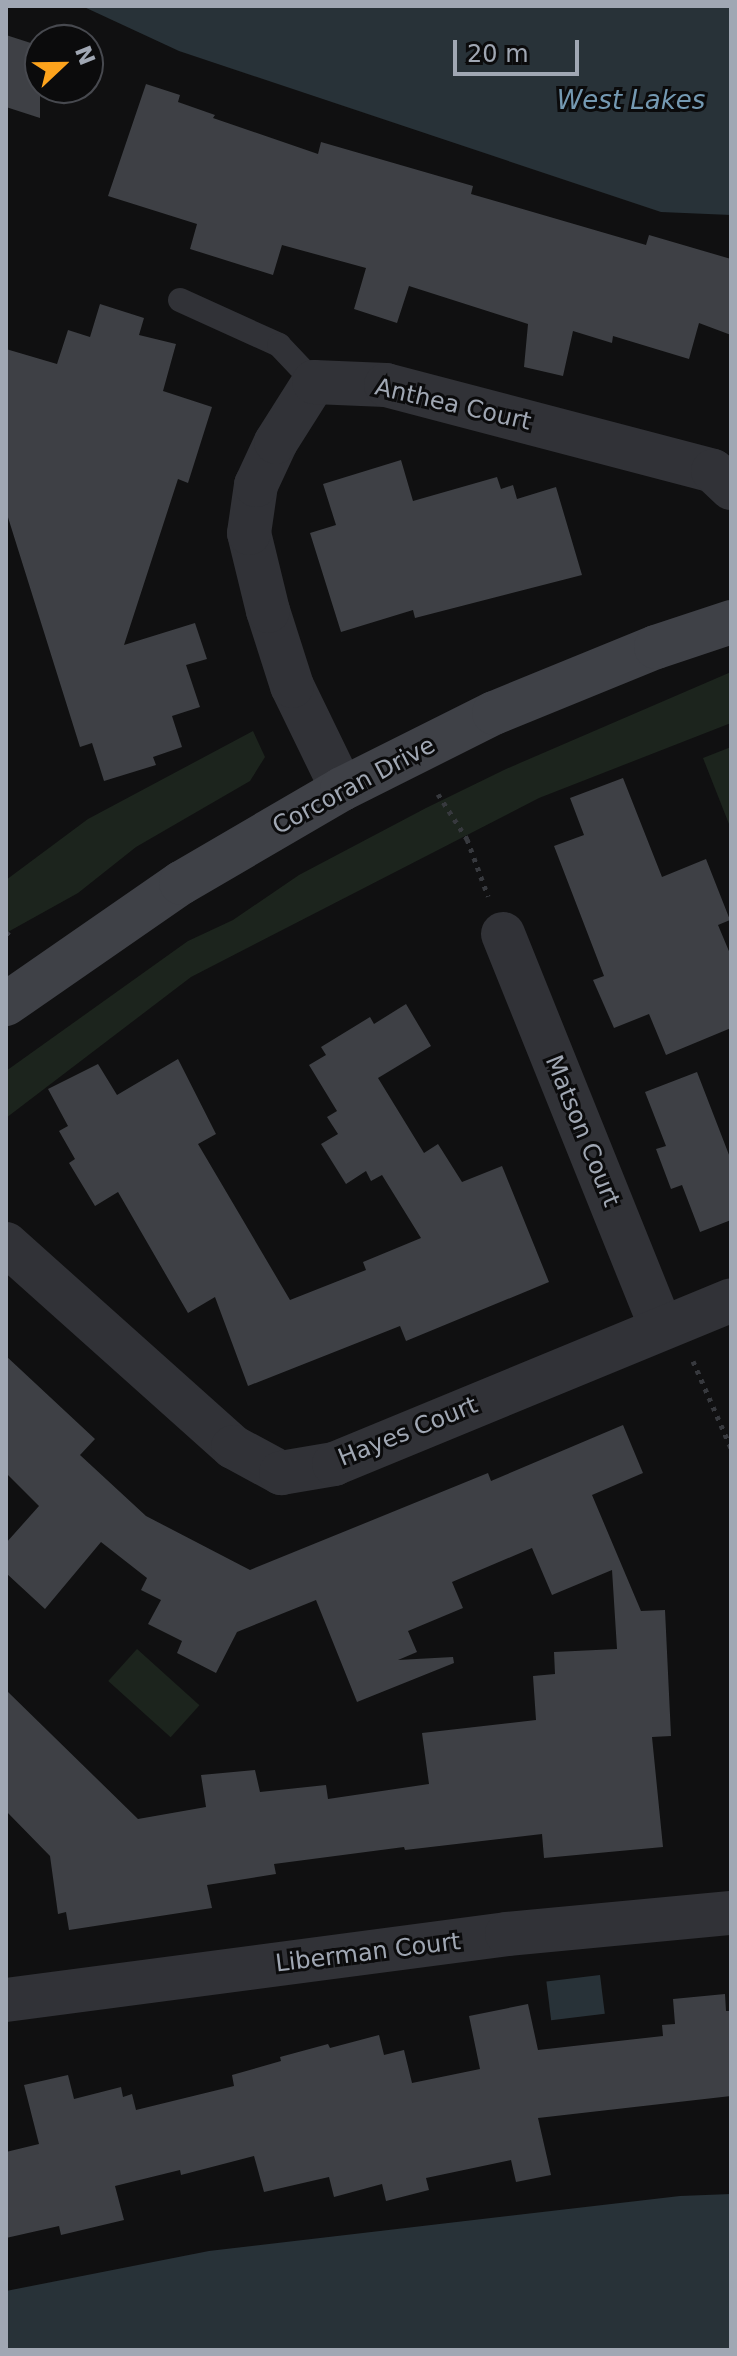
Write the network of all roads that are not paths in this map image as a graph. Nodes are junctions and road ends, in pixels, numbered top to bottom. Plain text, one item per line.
1 (180, 300) dead end
2 (314, 382) junction
3 (731, 488) edge
4 (731, 622) edge
5 (342, 789) junction
6 (503, 934) road end
7 (6, 1004) edge
8 (6, 1244) edge
9 (731, 1300) edge
10 (661, 1328) junction
11 (731, 1913) edge
12 (6, 2000) edge

1 - 2 lane
2 - 3 street, Anthea Court
2 - 5 street
4 - 5 street, Corcoran Drive
5 - 7 street, Corcoran Drive
6 - 10 street, Matson Court
8 - 10 street, Hayes Court
9 - 10 street, Hayes Court
11 - 12 street, Liberman Court

